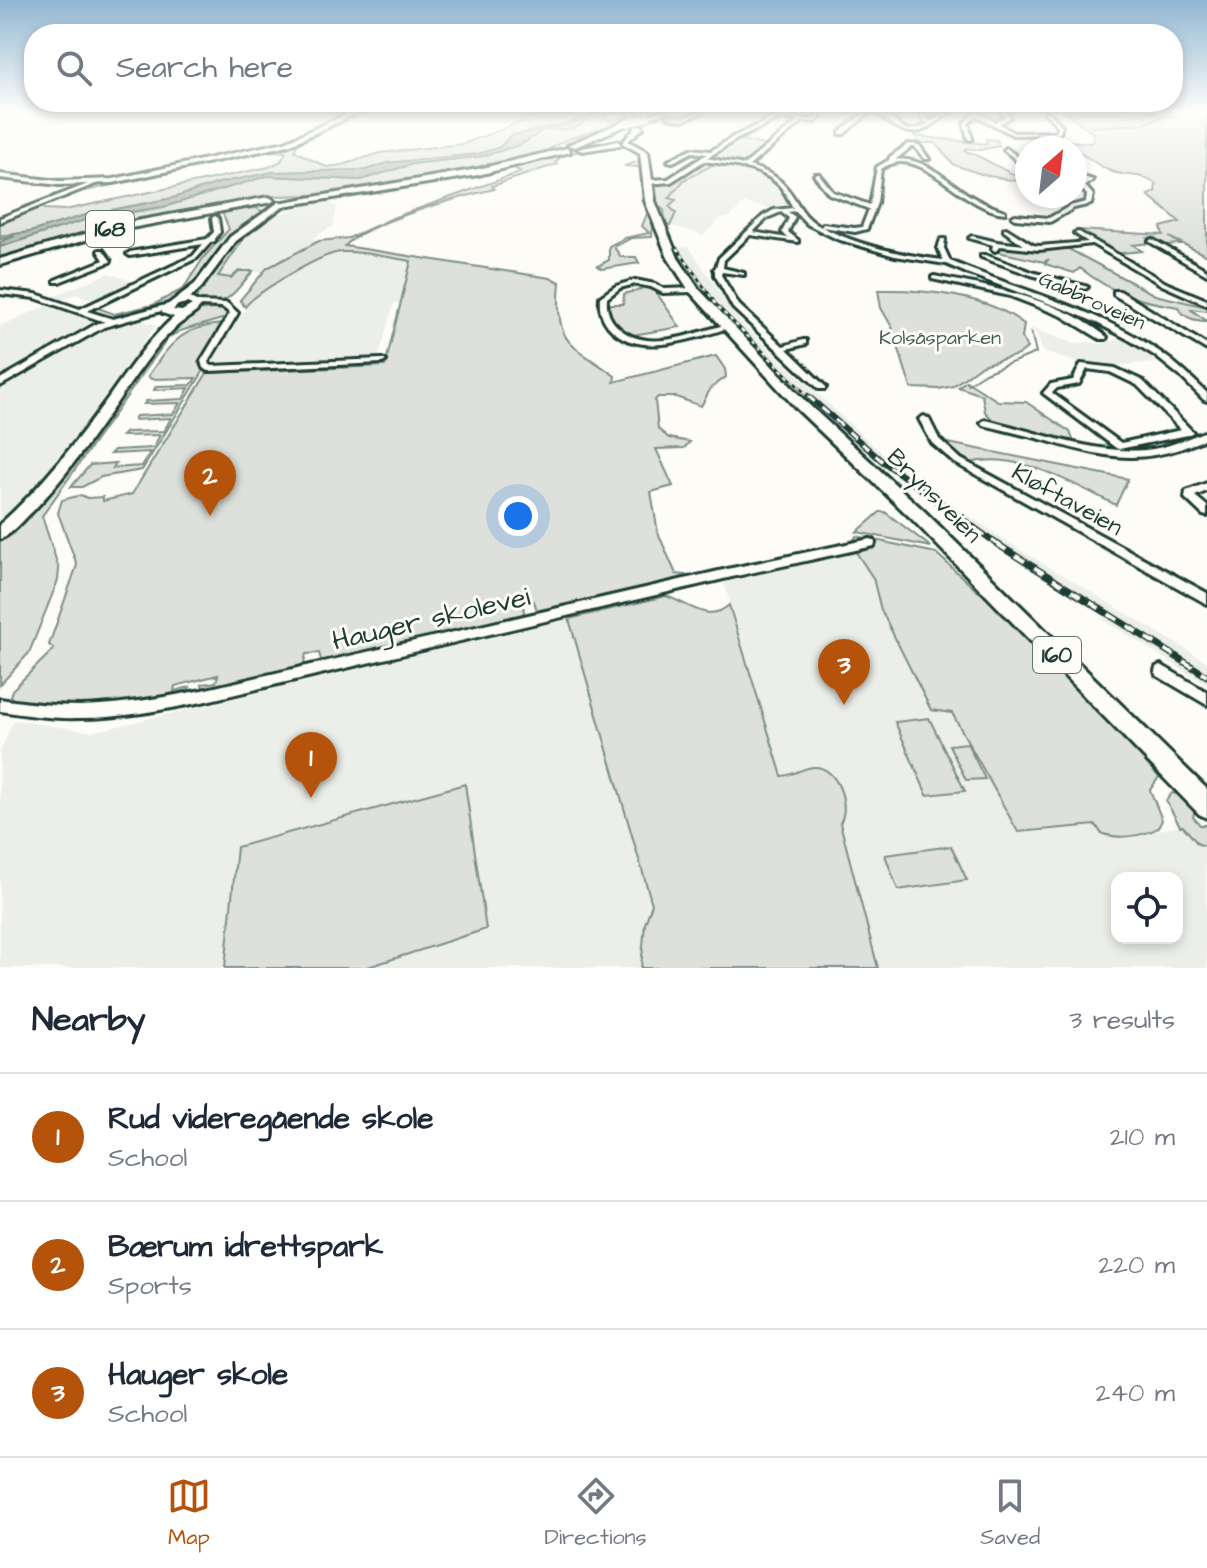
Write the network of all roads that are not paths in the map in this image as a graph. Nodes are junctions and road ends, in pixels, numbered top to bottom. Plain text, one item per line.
1 (222, 157) edge
2 (537, 157) edge
3 (648, 157) edge
4 (678, 157) edge
5 (706, 157) edge
6 (757, 157) edge
7 (893, 157) edge
8 (703, 159) junction
9 (671, 161) dead end
10 (892, 162) junction
11 (744, 168) junction
12 (817, 175) dead end
13 (0, 176) edge
14 (651, 182) junction
15 (95, 183) junction
16 (282, 202) junction
17 (268, 204) junction
18 (872, 205) junction
19 (1070, 208) edge
20 (797, 209) junction
21 (782, 210) junction
22 (263, 217) junction
23 (215, 218) dead end
24 (0, 220) edge
25 (817, 227) junction
26 (1006, 230) dead end
27 (750, 233) junction
28 (1077, 233) dead end
29 (972, 238) dead end
30 (213, 240) junction
31 (943, 240) dead end
32 (1152, 241) dead end
33 (1093, 244) junction
34 (1032, 247) junction
35 (101, 251) dead end
36 (130, 254) dead end
37 (983, 256) dead end
38 (0, 262) edge
39 (947, 262) junction
40 (958, 267) junction
41 (717, 269) junction
42 (1207, 273) edge
43 (742, 274) dead end
44 (57, 281) dead end
45 (198, 286) junction
46 (1085, 287) dead end
47 (694, 290) junction
48 (0, 292) edge
49 (1117, 293) dead end
50 (1207, 303) edge
51 (192, 307) junction
52 (172, 308) junction
53 (81, 311) junction
54 (110, 321) junction
55 (728, 326) junction
56 (162, 334) junction
57 (1103, 337) dead end
58 (803, 342) dead end
59 (1207, 348) edge
60 (780, 349) junction
61 (382, 361) dead end
62 (0, 383) edge
63 (822, 387) dead end
64 (1207, 398) edge
65 (924, 419) dead end
66 (986, 423) dead end
67 (1207, 434) edge
68 (1119, 446) junction
69 (1130, 456) junction
70 (1207, 487) edge
71 (1207, 512) edge
72 (0, 533) edge
73 (870, 543) dead end
74 (1207, 599) edge
75 (1161, 671) dead end
76 (1207, 699) edge
77 (0, 705) edge
78 (1198, 786) edge
79 (1207, 806) edge

1 - 15 main road
2 - 16 main road, 168
3 - 14 main road, Brynsveien / 160
4 - 9 street
5 - 8 street
6 - 11 street
7 - 10 street
8 - 11 street
8 - 14 street
10 - 18 street
10 - 19 street
11 - 20 street
12 - 18 street
13 - 15 main road
14 - 47 main road, Brynsveien / 160
15 - 24 street
16 - 17 main road, 168
16 - 22 main road
17 - 22 main road
17 - 38 main road, 168
18 - 25 street
20 - 21 street
20 - 25 street
21 - 27 street
21 - 27 street
22 - 45 main road
23 - 30 street
25 - 39 street, Gabbroveien
26 - 34 street
27 - 41 street
28 - 33 street
29 - 34 street
30 - 36 street
30 - 53 street
31 - 39 street
32 - 42 street
33 - 34 street
33 - 50 street
35 - 44 street
37 - 46 street
39 - 40 street, Gabbroveien
40 - 57 street
40 - 64 street, Gabbroveien
41 - 43 street
41 - 60 street
45 - 51 main road
45 - 52 main road
47 - 55 main road, Brynsveien / 160
47 - 55 street
48 - 53 street
49 - 59 street
51 - 52 main road
51 - 56 main road
51 - 61 street
52 - 54 street
52 - 56 main road
53 - 54 street
54 - 62 street
55 - 78 main road, Brynsveien / 160
56 - 72 main road
58 - 60 street
60 - 63 street
65 - 74 street, Kløftaveien
66 - 69 street
67 - 69 street
68 - 68 street
68 - 69 street
70 - 71 street
73 - 77 street, Hauger skolevei
75 - 76 street
78 - 79 main road, Brynsveien / 160

